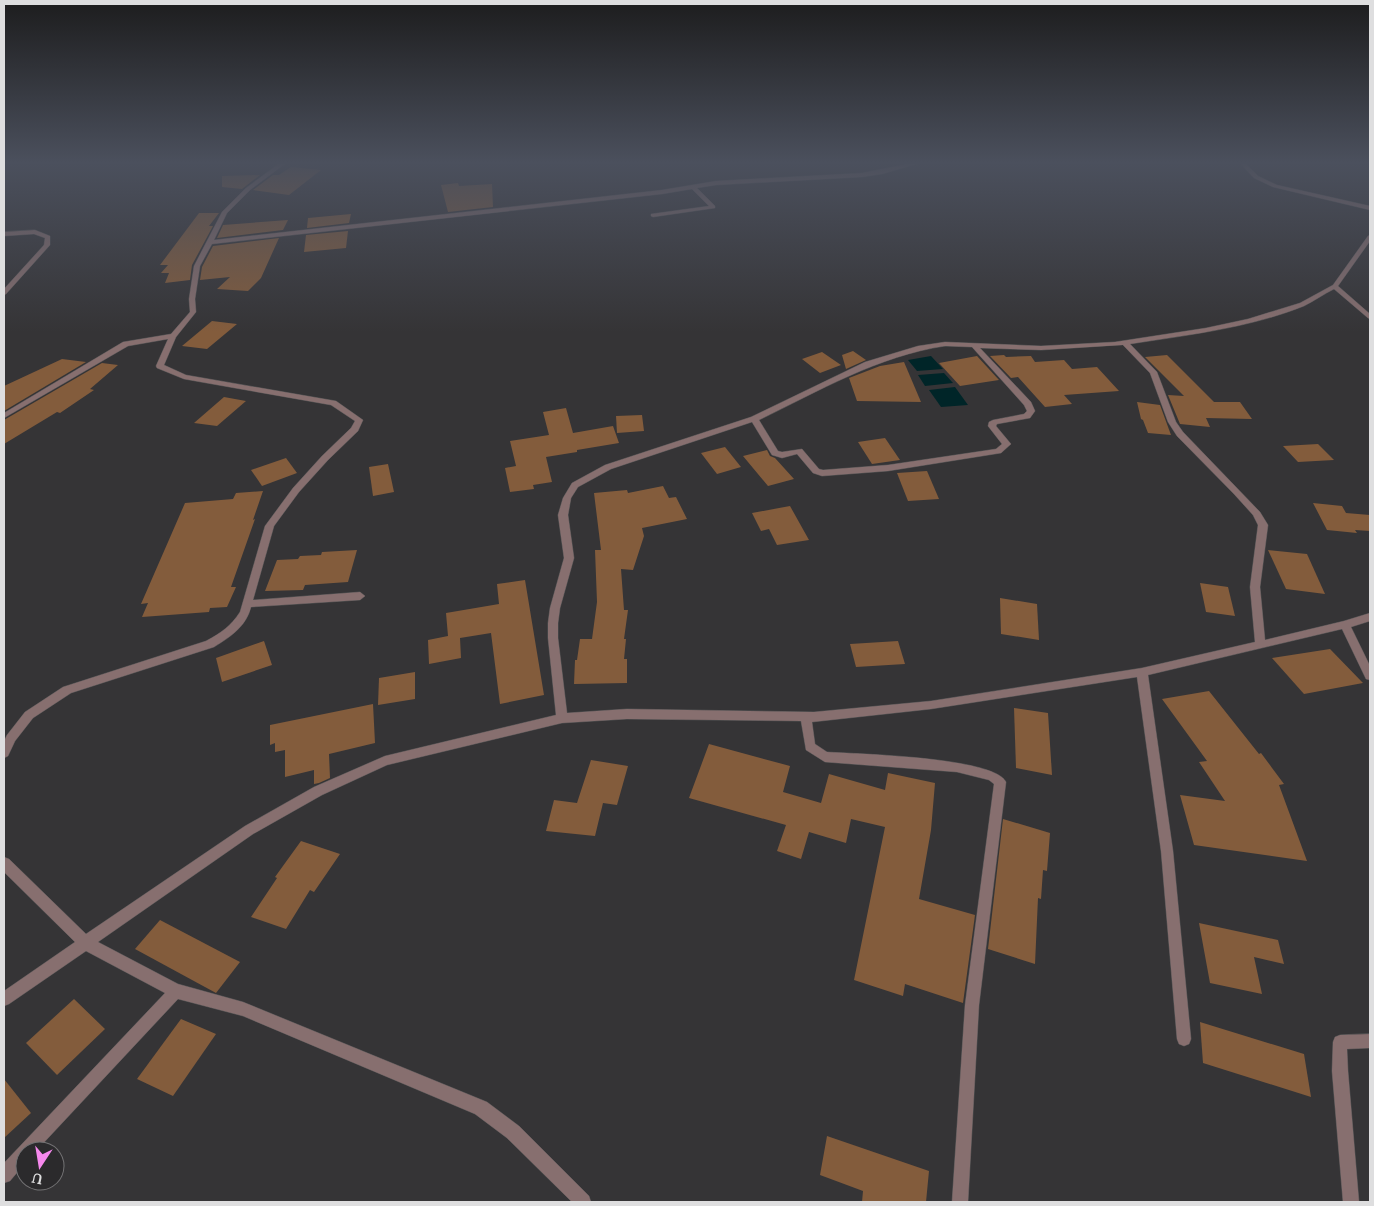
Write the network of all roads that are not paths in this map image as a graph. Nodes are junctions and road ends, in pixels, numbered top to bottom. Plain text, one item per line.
1 (221, 219) edge
2 (415, 219) edge
3 (4, 234) edge
4 (1370, 237) edge
5 (210, 242) junction
6 (1335, 286) junction
7 (4, 293) edge
8 (1370, 317) edge
9 (172, 336) junction
10 (1125, 342) junction
11 (974, 345) junction
12 (4, 416) edge
13 (754, 420) junction
14 (360, 596) dead end
15 (247, 604) junction
16 (1370, 617) edge
17 (1345, 625) junction
18 (1260, 645) junction
19 (1142, 672) junction
20 (1370, 676) edge
21 (806, 716) junction
22 (562, 718) junction
23 (4, 753) edge
24 (4, 863) edge
25 (85, 943) junction
26 (176, 991) junction
27 (4, 999) edge
28 (1184, 1039) dead end
29 (1370, 1041) edge
30 (34, 1141) edge
31 (15, 1162) edge
32 (4, 1175) edge
33 (582, 1202) edge
34 (960, 1202) edge
35 (1351, 1202) edge

1 - 5 street
2 - 5 street
3 - 7 street
4 - 6 street
5 - 9 street
6 - 8 street
6 - 10 street
9 - 12 street
9 - 15 street
10 - 11 street
10 - 18 street
11 - 13 street
11 - 13 street
13 - 22 street
14 - 15 street
15 - 23 street
16 - 17 street
17 - 18 street
17 - 20 street
18 - 19 street
19 - 21 street
19 - 28 street
21 - 22 street
21 - 34 street
22 - 25 street
24 - 25 street
25 - 26 street
25 - 27 street
26 - 30 street
26 - 33 street
29 - 35 street
31 - 32 street

